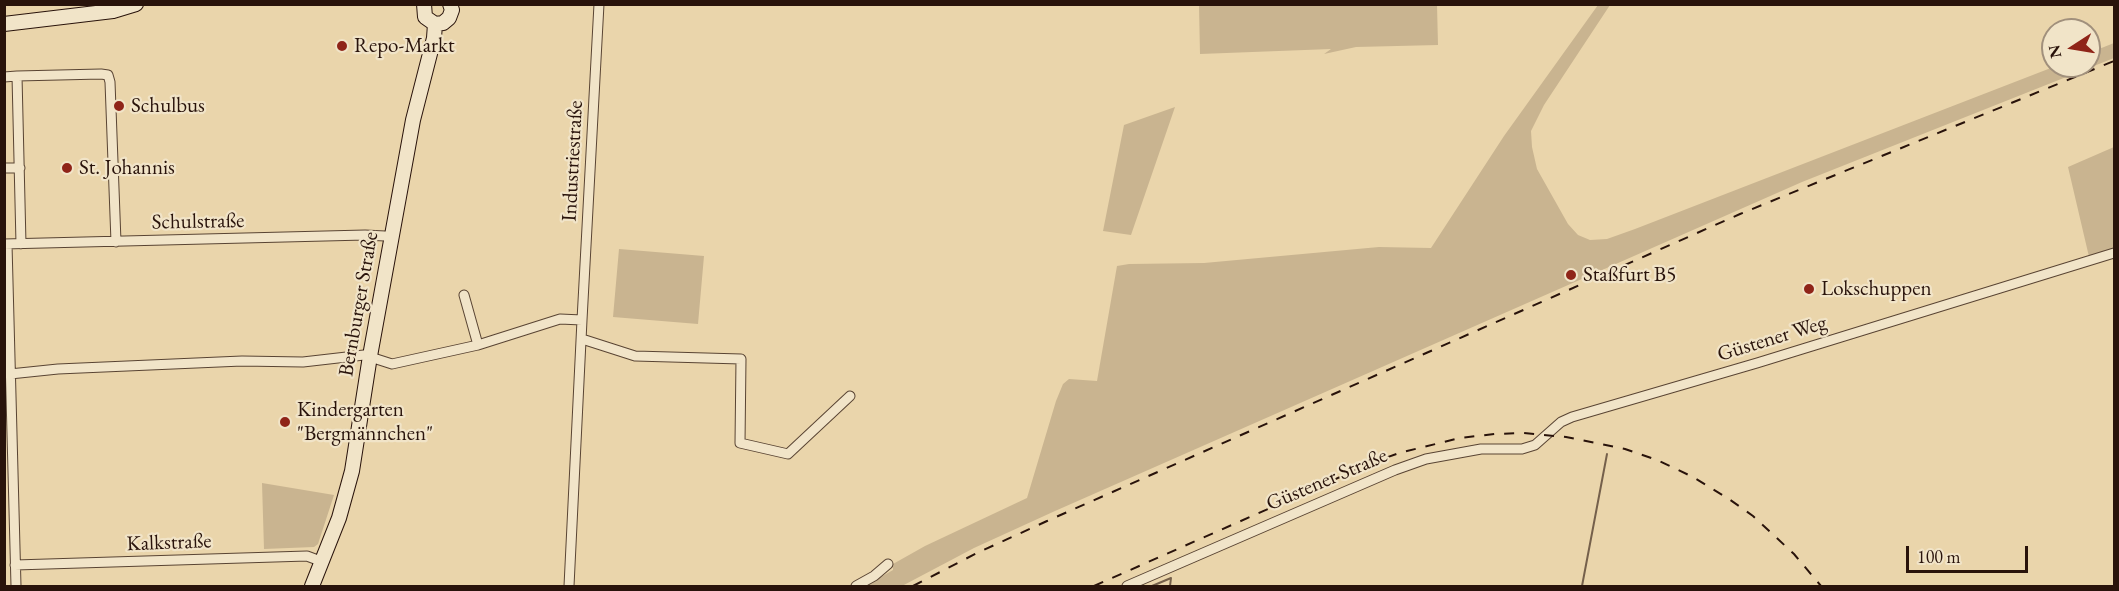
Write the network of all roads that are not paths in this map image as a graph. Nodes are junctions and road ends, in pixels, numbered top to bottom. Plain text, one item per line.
1 (136, 4) edge
2 (424, 4) edge
3 (450, 4) edge
4 (599, 4) edge
5 (4, 24) edge
6 (435, 24) junction
7 (17, 76) junction
8 (4, 77) edge
9 (4, 168) edge
10 (20, 168) junction
11 (392, 239) junction
12 (116, 242) junction
13 (6, 244) edge
14 (21, 244) junction
15 (2115, 253) edge
16 (464, 295) dead end
17 (582, 320) junction
18 (582, 339) junction
19 (478, 345) junction
20 (370, 356) junction
21 (10, 374) junction
22 (850, 396) dead end
23 (1548, 435) joint
24 (9, 488) edge
25 (322, 562) junction
26 (888, 564) dead end
27 (15, 566) junction
28 (16, 586) edge
29 (312, 586) edge
30 (569, 586) edge
31 (856, 586) edge
32 (1127, 586) edge

1 - 5 main road
2 - 6 main road
3 - 6 main road
4 - 17 street, Industriestraße
6 - 11 main road, Bernburger Straße
7 - 8 street
7 - 10 street
7 - 12 street
9 - 10 street
10 - 14 street
11 - 12 street, Schulstraße
11 - 20 main road, Bernburger Straße
12 - 14 street, Schulstraße
13 - 14 street, Schulstraße
13 - 21 street
15 - 23 street, Güstener Weg
16 - 19 street
17 - 18 street, Industriestraße
17 - 19 street
18 - 22 street
18 - 30 street, Industriestraße
19 - 20 street
20 - 21 street
20 - 25 main road, Bernburger Straße
21 - 24 street
23 - 32 street, Güstener Straße
24 - 27 street
25 - 27 street, Kalkstraße
25 - 29 main road, Bernburger Straße
26 - 31 street
27 - 28 street

